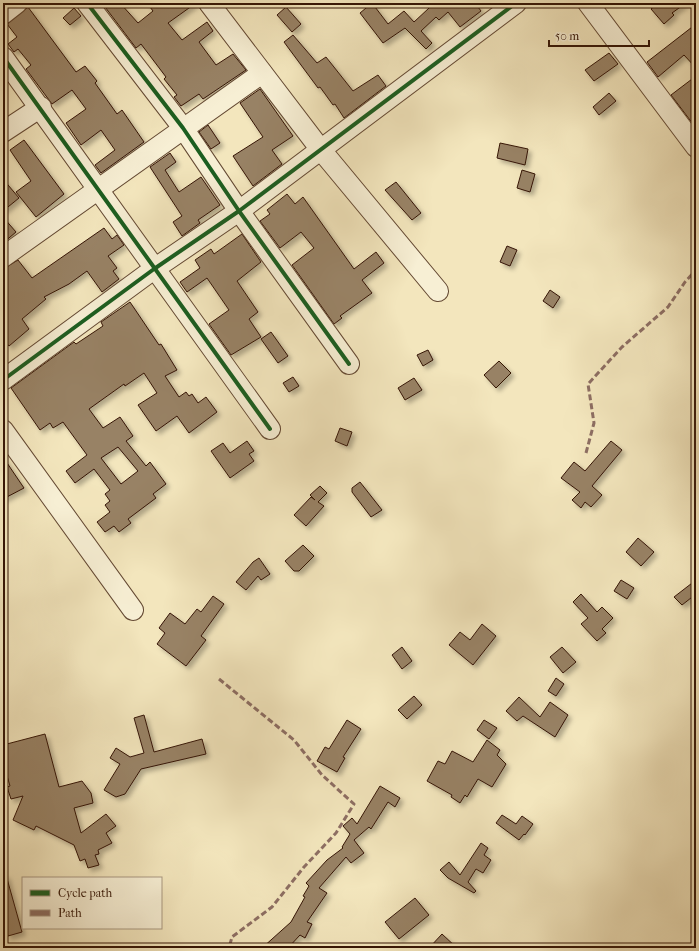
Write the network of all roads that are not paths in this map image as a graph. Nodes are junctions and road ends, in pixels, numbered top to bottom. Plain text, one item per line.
1 (16, 3) edge
2 (87, 3) edge
3 (209, 3) edge
4 (516, 3) edge
5 (588, 3) edge
6 (3, 14) edge
7 (3, 57) edge
8 (262, 73) junction
9 (40, 107) junction
10 (183, 128) junction
11 (3, 132) edge
12 (696, 147) edge
13 (321, 150) junction
14 (98, 190) junction
15 (240, 211) junction
16 (3, 257) edge
17 (154, 269) junction
18 (438, 291) dead end
19 (349, 364) dead end
20 (3, 380) edge
21 (270, 429) dead end
22 (3, 430) edge
23 (133, 610) dead end

1 - 6 street
2 - 10 street
3 - 8 street
4 - 13 street
5 - 12 street
7 - 9 street
8 - 10 street
8 - 13 street
9 - 11 street
9 - 14 street
10 - 14 street
10 - 15 street
13 - 15 street
13 - 18 street
14 - 16 street
14 - 17 street
15 - 17 street
15 - 19 street
17 - 20 street
17 - 21 street
22 - 23 street

